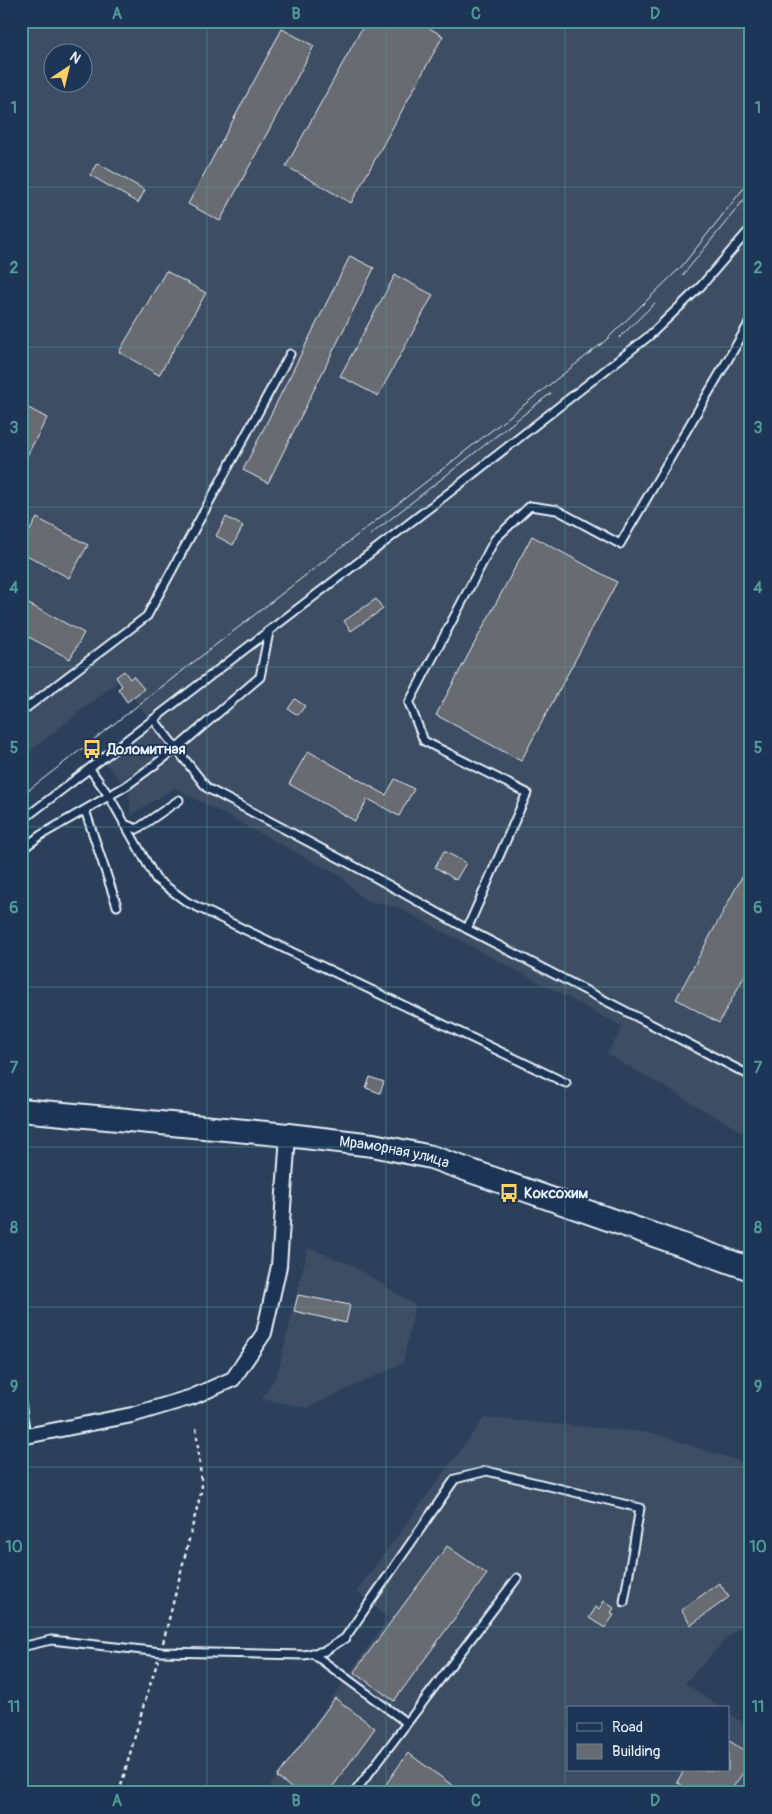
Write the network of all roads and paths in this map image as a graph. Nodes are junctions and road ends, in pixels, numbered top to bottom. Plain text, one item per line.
1 (751, 228) edge
2 (751, 320) edge
3 (290, 354) dead end
4 (269, 632) junction
5 (21, 712) edge
6 (154, 720) junction
7 (176, 749) junction
8 (90, 769) junction
9 (109, 796) junction
10 (179, 800) dead end
11 (85, 810) junction
12 (21, 821) edge
13 (124, 823) junction
14 (21, 850) edge
15 (117, 906) dead end
16 (467, 929) junction
17 (751, 1076) edge
18 (566, 1083) dead end
19 (21, 1110) edge
20 (288, 1135) junction
21 (751, 1269) edge
22 (21, 1402) edge
23 (196, 1427) dead end
24 (24, 1436) edge
25 (517, 1578) dead end
26 (624, 1602) dead end
27 (21, 1647) edge
28 (161, 1652) junction
29 (312, 1653) junction
30 (407, 1723) junction
31 (119, 1793) edge
32 (354, 1793) edge

1 - 4 lane
2 - 16 lane
3 - 5 lane
4 - 6 lane
4 - 7 lane
6 - 7 lane
6 - 8 lane
7 - 9 lane
7 - 16 lane
8 - 9 lane
8 - 12 lane
9 - 11 lane
9 - 13 lane
10 - 13 lane
11 - 14 lane
11 - 15 lane
13 - 18 lane
16 - 17 lane
19 - 20 main road, Мраморная улица
20 - 21 main road, Мраморная улица
20 - 24 street
22 - 24 lane
23 - 28 path
25 - 30 lane
26 - 29 lane
27 - 28 lane
28 - 29 lane
28 - 31 path
29 - 30 lane
30 - 32 lane

